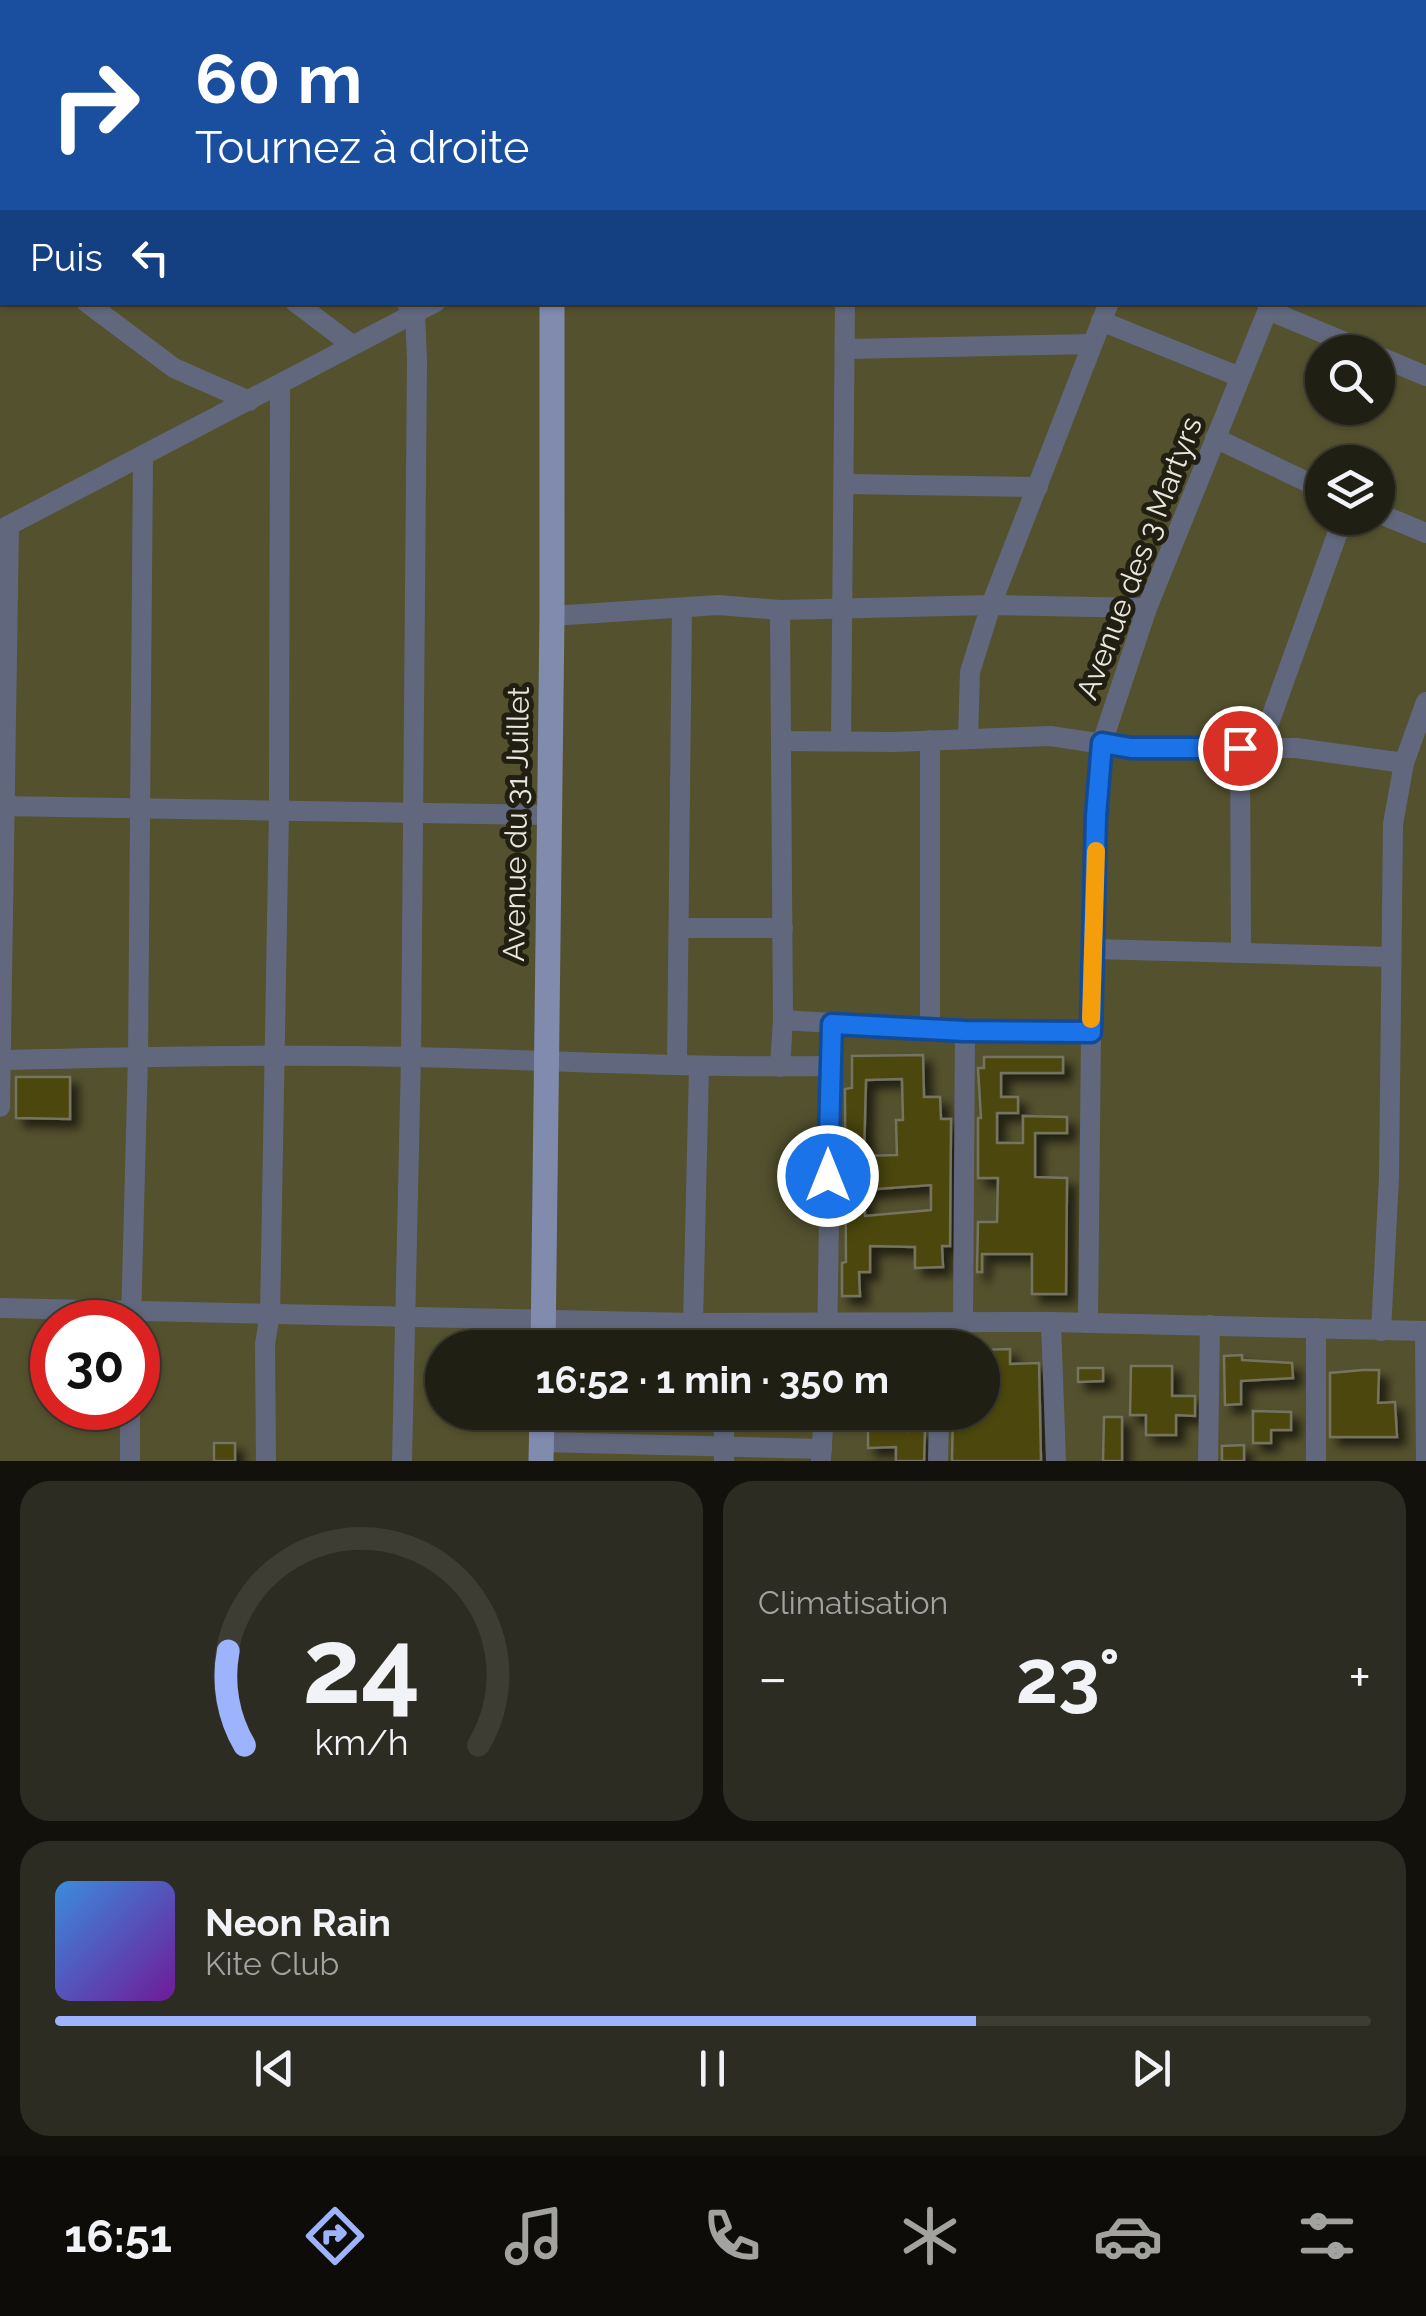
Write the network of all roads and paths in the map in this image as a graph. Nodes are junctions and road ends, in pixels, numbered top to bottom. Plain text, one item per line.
1 (90, 305) edge
2 (299, 305) edge
3 (552, 305) edge
4 (845, 305) edge
5 (1269, 306) edge
6 (410, 308) edge
7 (1105, 312) edge
8 (1333, 335) edge
9 (352, 344) junction
10 (1092, 344) junction
11 (847, 349) junction
12 (1395, 363) edge
13 (1426, 376) edge
14 (1240, 377) junction
15 (280, 386) junction
16 (249, 401) junction
17 (1215, 438) junction
18 (144, 458) junction
19 (1305, 480) edge
20 (846, 484) junction
21 (1038, 487) junction
22 (1395, 520) edge
23 (5, 528) edge
24 (1426, 534) edge
25 (1336, 535) edge
26 (991, 605) junction
27 (844, 607) junction
28 (682, 608) junction
29 (1148, 608) junction
30 (780, 610) junction
31 (552, 616) junction
32 (1426, 702) edge
33 (968, 738) junction
34 (930, 740) junction
35 (782, 741) junction
36 (841, 741) junction
37 (1102, 743) junction
38 (1250, 748) junction
39 (1404, 763) junction
40 (3, 806) edge
41 (140, 807) junction
42 (279, 809) junction
43 (411, 813) junction
44 (548, 815) junction
45 (679, 928) junction
46 (783, 928) junction
47 (1093, 949) junction
48 (1241, 952) junction
49 (1391, 957) junction
50 (783, 1020) junction
51 (832, 1024) junction
52 (930, 1027) junction
53 (964, 1031) junction
54 (1091, 1032) junction
55 (275, 1056) junction
56 (138, 1057) junction
57 (411, 1057) junction
58 (0, 1060) edge
59 (545, 1062) junction
60 (677, 1062) junction
61 (829, 1066) junction
62 (698, 1067) junction
63 (780, 1067) junction
64 (0, 1107) edge
65 (131, 1300) edge
66 (0, 1308) edge
67 (30, 1310) edge
68 (270, 1314) junction
69 (160, 1316) edge
70 (405, 1317) junction
71 (543, 1319) junction
72 (939, 1322) junction
73 (964, 1322) junction
74 (1051, 1322) junction
75 (722, 1323) junction
76 (1088, 1323) junction
77 (693, 1324) junction
78 (828, 1324) junction
79 (1210, 1325) junction
80 (1316, 1328) junction
81 (543, 1330) edge
82 (722, 1330) edge
83 (828, 1330) edge
84 (939, 1330) edge
85 (1381, 1332) junction
86 (1426, 1332) edge
87 (130, 1430) edge
88 (823, 1430) edge
89 (938, 1430) edge
90 (541, 1451) edge
91 (724, 1454) edge
92 (822, 1455) edge
93 (130, 1461) edge
94 (266, 1461) edge
95 (402, 1461) edge
96 (938, 1461) edge
97 (1056, 1461) edge
98 (1208, 1461) edge
99 (1316, 1461) edge
100 (1426, 1461) edge

1 - 16 street
2 - 9 street
3 - 31 street, Avenue du 31 Juillet
4 - 11 street
5 - 8 street
5 - 14 street, Avenue des 3 Martyrs
6 - 9 street
6 - 43 street
7 - 10 street
7 - 14 street
9 - 15 street
10 - 11 street
10 - 21 street
11 - 20 street
12 - 13 street
14 - 17 street, Avenue des 3 Martyrs
15 - 16 street
15 - 42 street
16 - 18 street
17 - 19 street
17 - 29 street, Avenue des 3 Martyrs
18 - 23 street
18 - 41 street
20 - 21 street
20 - 27 street
21 - 26 street
22 - 24 street
23 - 40 street
25 - 38 street
26 - 27 street
26 - 29 street
26 - 33 street
27 - 30 street
27 - 36 street
28 - 30 street
28 - 31 street
28 - 45 street
29 - 37 street, Avenue des 3 Martyrs
30 - 35 street
31 - 44 street, Avenue du 31 Juillet
32 - 39 street
33 - 34 street
33 - 37 street
34 - 36 street
34 - 52 street
35 - 36 street
35 - 46 street
37 - 38 street
37 - 47 street, Avenue des 3 Martyrs
38 - 39 street
38 - 48 street
39 - 49 street
40 - 41 street
40 - 58 street
41 - 42 street
41 - 56 street
42 - 43 street
42 - 55 street
43 - 44 street
43 - 57 street
44 - 59 street, Avenue du 31 Juillet
45 - 46 street
45 - 60 street
46 - 50 street
47 - 48 street
47 - 54 street, Avenue des 3 Martyrs
48 - 49 street
49 - 85 street
50 - 51 street
50 - 63 street
51 - 52 street
51 - 61 street
52 - 53 street
53 - 54 street
53 - 73 street
54 - 76 street, Avenue des 3 Martyrs
55 - 56 street
55 - 57 street
55 - 68 street
56 - 58 street
56 - 65 street
57 - 59 street
57 - 70 street
58 - 64 street
59 - 60 street
59 - 71 street, Avenue du 31 Juillet
60 - 62 street
61 - 63 street
61 - 78 street
62 - 63 street
62 - 77 street
66 - 67 street
68 - 69 street
68 - 70 street
68 - 94 street
70 - 71 street
70 - 95 street
71 - 77 street
71 - 81 street, Avenue du 31 Juillet
72 - 73 street
72 - 78 street
72 - 84 street
73 - 74 street
74 - 76 street
74 - 97 street
75 - 77 street
75 - 78 street
75 - 82 street
76 - 79 street
78 - 83 street
79 - 80 street
79 - 98 street
80 - 85 street
80 - 99 street
85 - 86 street
86 - 100 street
87 - 93 street
88 - 92 street
89 - 96 street
90 - 91 street
91 - 92 street

